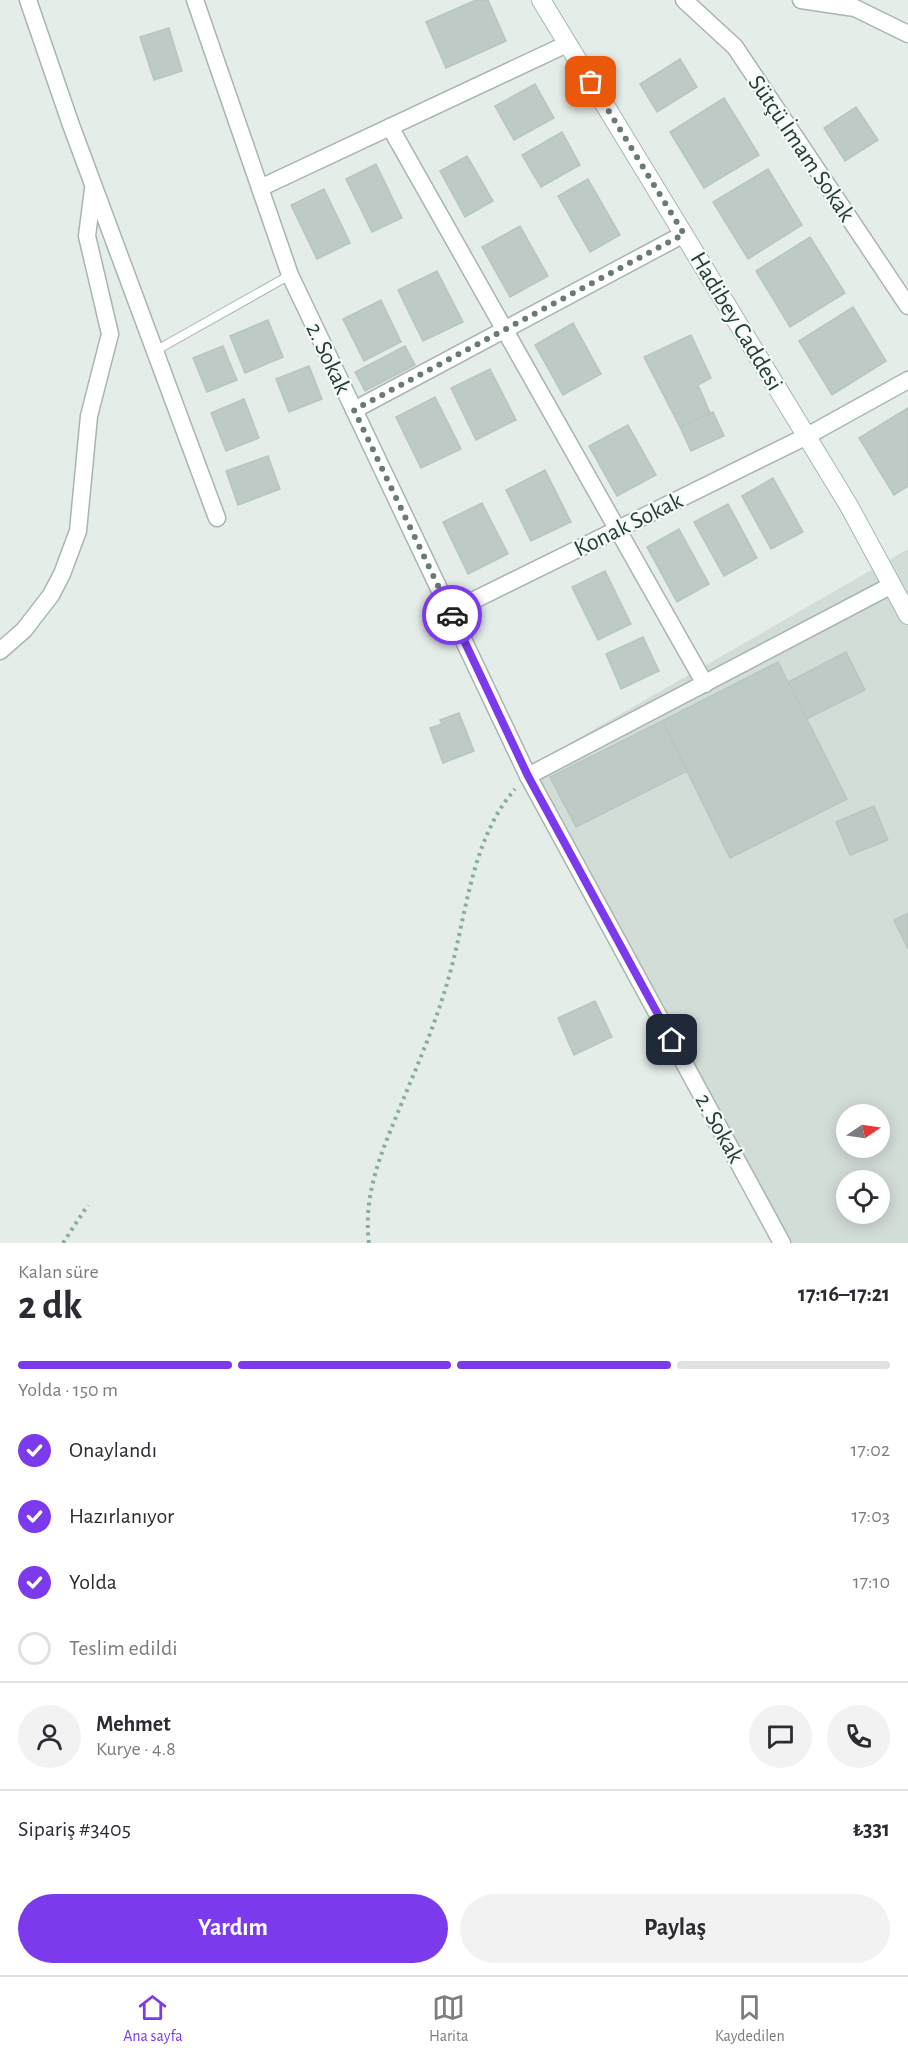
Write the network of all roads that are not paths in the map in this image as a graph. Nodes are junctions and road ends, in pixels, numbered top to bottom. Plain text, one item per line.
1 (28, 0) edge
2 (195, 0) edge
3 (541, 0) edge
4 (684, 0) edge
5 (801, 0) edge
6 (908, 33) edge
7 (567, 44) junction
8 (390, 127) junction
9 (93, 185) junction
10 (260, 188) junction
11 (684, 234) junction
12 (290, 275) junction
13 (908, 306) edge
14 (504, 330) junction
15 (155, 351) junction
16 (908, 380) edge
17 (354, 410) junction
18 (807, 436) junction
19 (217, 518) dead end
20 (617, 529) junction
21 (892, 585) junction
22 (450, 612) junction
23 (908, 615) edge
24 (0, 651) edge
25 (705, 684) junction
26 (528, 776) junction
27 (782, 1243) edge

1 - 9 street
2 - 10 street, 2. Sokak
3 - 7 main road, Hadibey Caddesi
4 - 13 street, Sütçü İmam Sokak
5 - 6 street
7 - 8 street
7 - 11 main road, Hadibey Caddesi
8 - 10 street
8 - 14 street
9 - 15 street
9 - 24 street
10 - 12 street, 2. Sokak
11 - 14 street
11 - 18 main road, Hadibey Caddesi
12 - 15 lane
12 - 17 street, 2. Sokak
14 - 17 street
14 - 20 street
15 - 19 street
16 - 18 street, Konak Sokak
17 - 22 street, 2. Sokak
18 - 20 street, Konak Sokak
18 - 21 main road, Hadibey Caddesi
20 - 22 street, Konak Sokak
20 - 25 street
21 - 23 main road, Hadibey Caddesi
21 - 25 street
22 - 26 street, 2. Sokak
25 - 26 street
26 - 27 street, 2. Sokak

